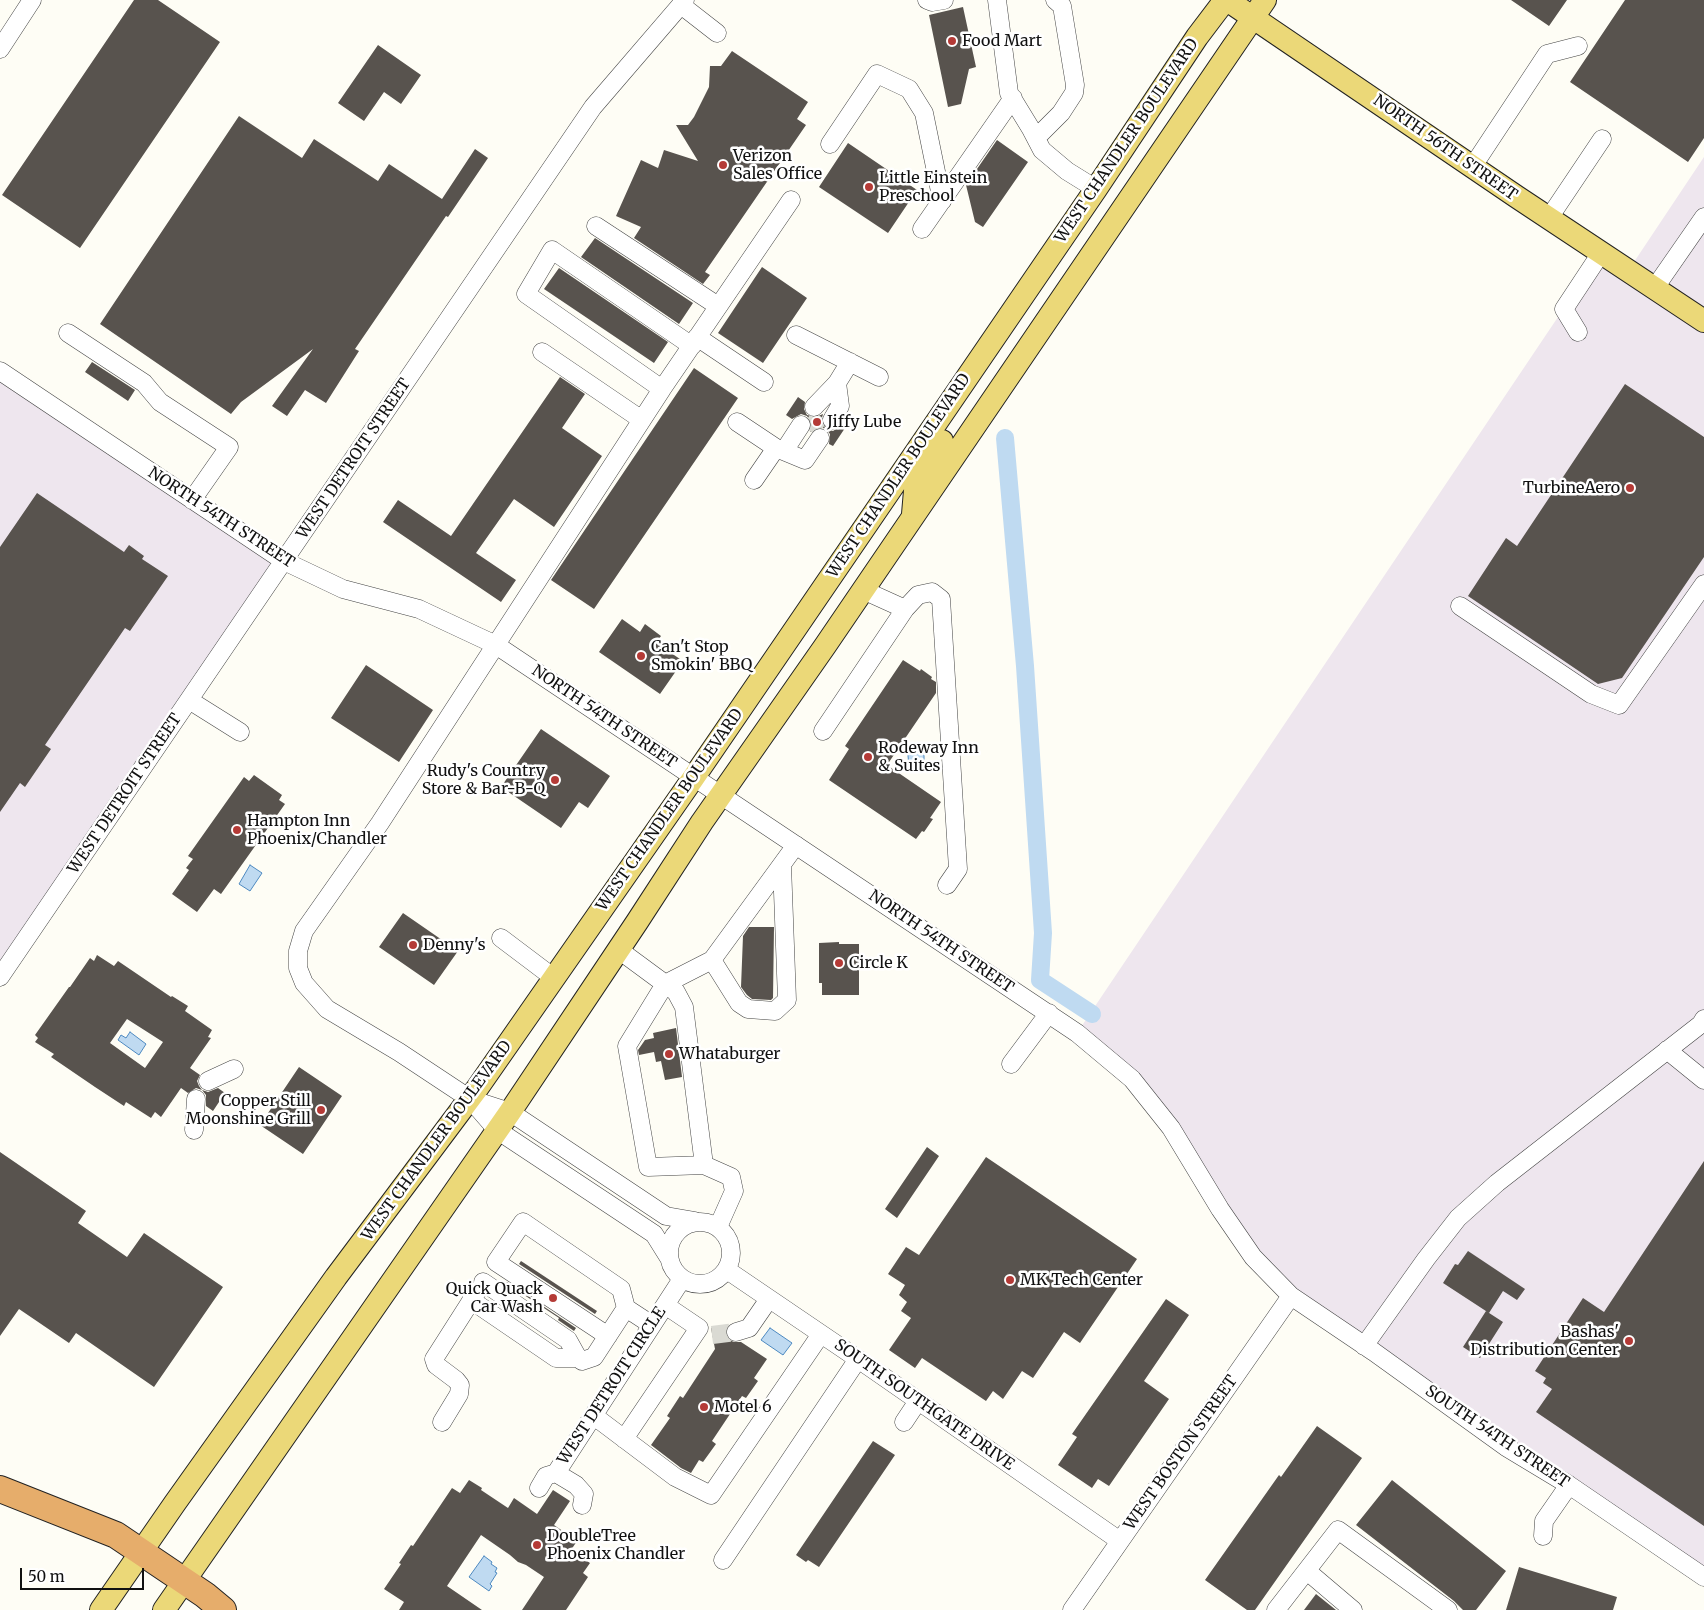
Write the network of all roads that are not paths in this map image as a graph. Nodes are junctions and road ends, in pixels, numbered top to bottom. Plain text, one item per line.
1 (32, 0) edge
2 (928, 0) edge
3 (944, 0) edge
4 (997, 0) edge
5 (1055, 0) edge
6 (1226, 0) edge
7 (683, 2) edge
8 (1259, 9) edge
9 (717, 32) dead end
10 (1578, 46) dead end
11 (0, 49) edge
12 (1013, 98) junction
13 (1036, 138) junction
14 (1602, 139) dead end
15 (830, 144) dead end
16 (1473, 166) junction
17 (1096, 189) junction
18 (791, 200) dead end
19 (942, 201) junction
20 (1549, 218) junction
21 (1704, 218) edge
22 (596, 226) dead end
23 (922, 230) dead end
24 (1601, 253) junction
25 (1658, 292) junction
26 (718, 306) junction
27 (1704, 321) edge
28 (1578, 332) dead end
29 (68, 333) dead end
30 (796, 335) dead end
31 (695, 341) junction
32 (542, 352) dead end
33 (850, 362) junction
34 (0, 371) edge
35 (878, 377) dead end
36 (764, 382) dead end
37 (662, 389) junction
38 (944, 410) junction
39 (823, 413) tunnel mouth
40 (642, 420) junction
41 (737, 422) dead end
42 (810, 431) tunnel mouth
43 (784, 451) junction
44 (754, 480) dead end
45 (192, 500) junction
46 (913, 517) junction
47 (284, 561) junction
48 (1704, 584) edge
49 (863, 590) junction
50 (1460, 606) dead end
51 (905, 610) junction
52 (496, 645) junction
53 (189, 700) junction
54 (823, 731) dead end
55 (240, 732) dead end
56 (694, 776) junction
57 (722, 794) junction
58 (796, 845) junction
59 (782, 865) junction
60 (947, 884) dead end
61 (502, 938) dead end
62 (619, 950) junction
63 (712, 960) junction
64 (0, 977) edge
65 (554, 978) junction
66 (666, 984) junction
67 (1049, 1014) junction
68 (1704, 1019) edge
69 (1667, 1050) junction
70 (1011, 1064) dead end
71 (234, 1069) dead end
72 (1704, 1080) edge
73 (208, 1081) dead end
74 (196, 1099) dead end
75 (470, 1099) junction
76 (510, 1112) junction
77 (194, 1130) dead end
78 (496, 1130) junction
79 (704, 1166) junction
80 (695, 1221) junction
81 (718, 1227) junction
82 (669, 1258) junction
83 (496, 1262) junction
84 (726, 1270) junction
85 (682, 1278) junction
86 (477, 1291) junction
87 (1291, 1296) junction
88 (769, 1299) junction
89 (665, 1305) junction
90 (626, 1308) junction
91 (652, 1326) junction
92 (736, 1332) tunnel mouth
93 (821, 1334) junction
94 (608, 1336) junction
95 (1364, 1346) junction
96 (858, 1359) junction
97 (918, 1401) junction
98 (594, 1416) junction
99 (442, 1422) dead end
100 (904, 1422) dead end
101 (624, 1439) junction
102 (556, 1473) junction
103 (1570, 1485) junction
104 (539, 1488) dead end
105 (0, 1490) edge
106 (582, 1505) dead end
107 (1543, 1536) dead end
108 (1120, 1541) junction
109 (141, 1551) junction
110 (723, 1560) dead end
111 (1307, 1571) junction
112 (1704, 1577) edge
113 (185, 1581) junction
114 (101, 1610) edge
115 (164, 1610) edge
116 (223, 1610) edge
117 (1072, 1610) edge
118 (1276, 1610) edge
119 (1353, 1610) edge
120 (1448, 1610) edge

1 - 11 street
2 - 3 street
4 - 12 street
5 - 13 street
6 - 8 main road, NORTH 56TH STREET
6 - 17 main road, WEST CHANDLER BOULEVARD
7 - 9 street
7 - 47 street, WEST DETROIT STREET
8 - 16 main road, NORTH 56TH STREET
8 - 46 main road, WEST CHANDLER BOULEVARD
10 - 16 street
12 - 13 street
12 - 19 street
13 - 17 street
14 - 20 street
15 - 19 street
16 - 20 main road, NORTH 56TH STREET
17 - 38 main road, WEST CHANDLER BOULEVARD
18 - 26 street
19 - 23 street
20 - 24 main road, NORTH 56TH STREET
21 - 25 street
22 - 26 street
24 - 25 main road, NORTH 56TH STREET
24 - 28 street
25 - 27 main road, NORTH 56TH STREET
26 - 31 street
29 - 45 street
30 - 33 street
31 - 36 street
31 - 37 street
31 - 37 street
32 - 40 street
33 - 35 street
33 - 39 street
34 - 45 street, NORTH 54TH STREET
37 - 40 street
38 - 46 main road
38 - 56 main road, WEST CHANDLER BOULEVARD
40 - 52 street
41 - 43 street
42 - 43 street
43 - 44 street
45 - 47 street, NORTH 54TH STREET
46 - 49 main road, WEST CHANDLER BOULEVARD
47 - 52 street, NORTH 54TH STREET
47 - 53 street, WEST DETROIT STREET
48 - 50 street
49 - 51 street
49 - 57 main road, WEST CHANDLER BOULEVARD
51 - 54 street
51 - 60 street
52 - 56 street, NORTH 54TH STREET
52 - 75 street
53 - 55 street
53 - 64 street, WEST DETROIT STREET
56 - 57 street, NORTH 54TH STREET
56 - 65 main road, WEST CHANDLER BOULEVARD
57 - 58 street, NORTH 54TH STREET
57 - 62 main road, WEST CHANDLER BOULEVARD
58 - 59 street
58 - 67 street, NORTH 54TH STREET
59 - 63 street
59 - 63 street
61 - 65 street
62 - 66 street
62 - 76 main road, WEST CHANDLER BOULEVARD
63 - 66 street
65 - 75 main road, WEST CHANDLER BOULEVARD
66 - 79 street
66 - 79 street
67 - 70 street
67 - 87 street, NORTH 54TH STREET
68 - 69 street
69 - 72 street
69 - 95 street
71 - 73 street
74 - 77 street
75 - 76 street
75 - 78 street
75 - 109 main road, WEST CHANDLER BOULEVARD
76 - 78 main road, WEST CHANDLER BOULEVARD
76 - 80 street
78 - 82 street
78 - 113 main road, WEST CHANDLER BOULEVARD
79 - 81 street
80 - 81 street
80 - 82 street
81 - 84 street
82 - 85 street
83 - 86 street
83 - 90 street
83 - 94 street
84 - 85 street
84 - 88 street, SOUTH SOUTHGATE DRIVE
85 - 89 street, WEST DETROIT CIRCLE
86 - 94 street
86 - 99 street
87 - 95 street, SOUTH 54TH STREET
87 - 108 street, WEST BOSTON STREET
88 - 92 street
88 - 93 street, SOUTH SOUTHGATE DRIVE
89 - 91 street, WEST DETROIT CIRCLE
89 - 101 street
90 - 91 street
90 - 94 street
91 - 98 street, WEST DETROIT CIRCLE
93 - 96 street, SOUTH SOUTHGATE DRIVE
93 - 101 street
95 - 103 street, SOUTH 54TH STREET
96 - 97 street, SOUTH SOUTHGATE DRIVE
96 - 110 street
97 - 100 street
97 - 108 street, SOUTH SOUTHGATE DRIVE
98 - 101 street
98 - 102 street, WEST DETROIT CIRCLE
102 - 104 street, WEST DETROIT CIRCLE
102 - 106 street
103 - 107 street
103 - 112 street, SOUTH 54TH STREET
105 - 109 highway
108 - 117 street, WEST BOSTON STREET
109 - 113 highway
109 - 114 main road, WEST CHANDLER BOULEVARD
111 - 118 street
111 - 119 street
111 - 120 street
113 - 115 main road, WEST CHANDLER BOULEVARD
113 - 116 highway

